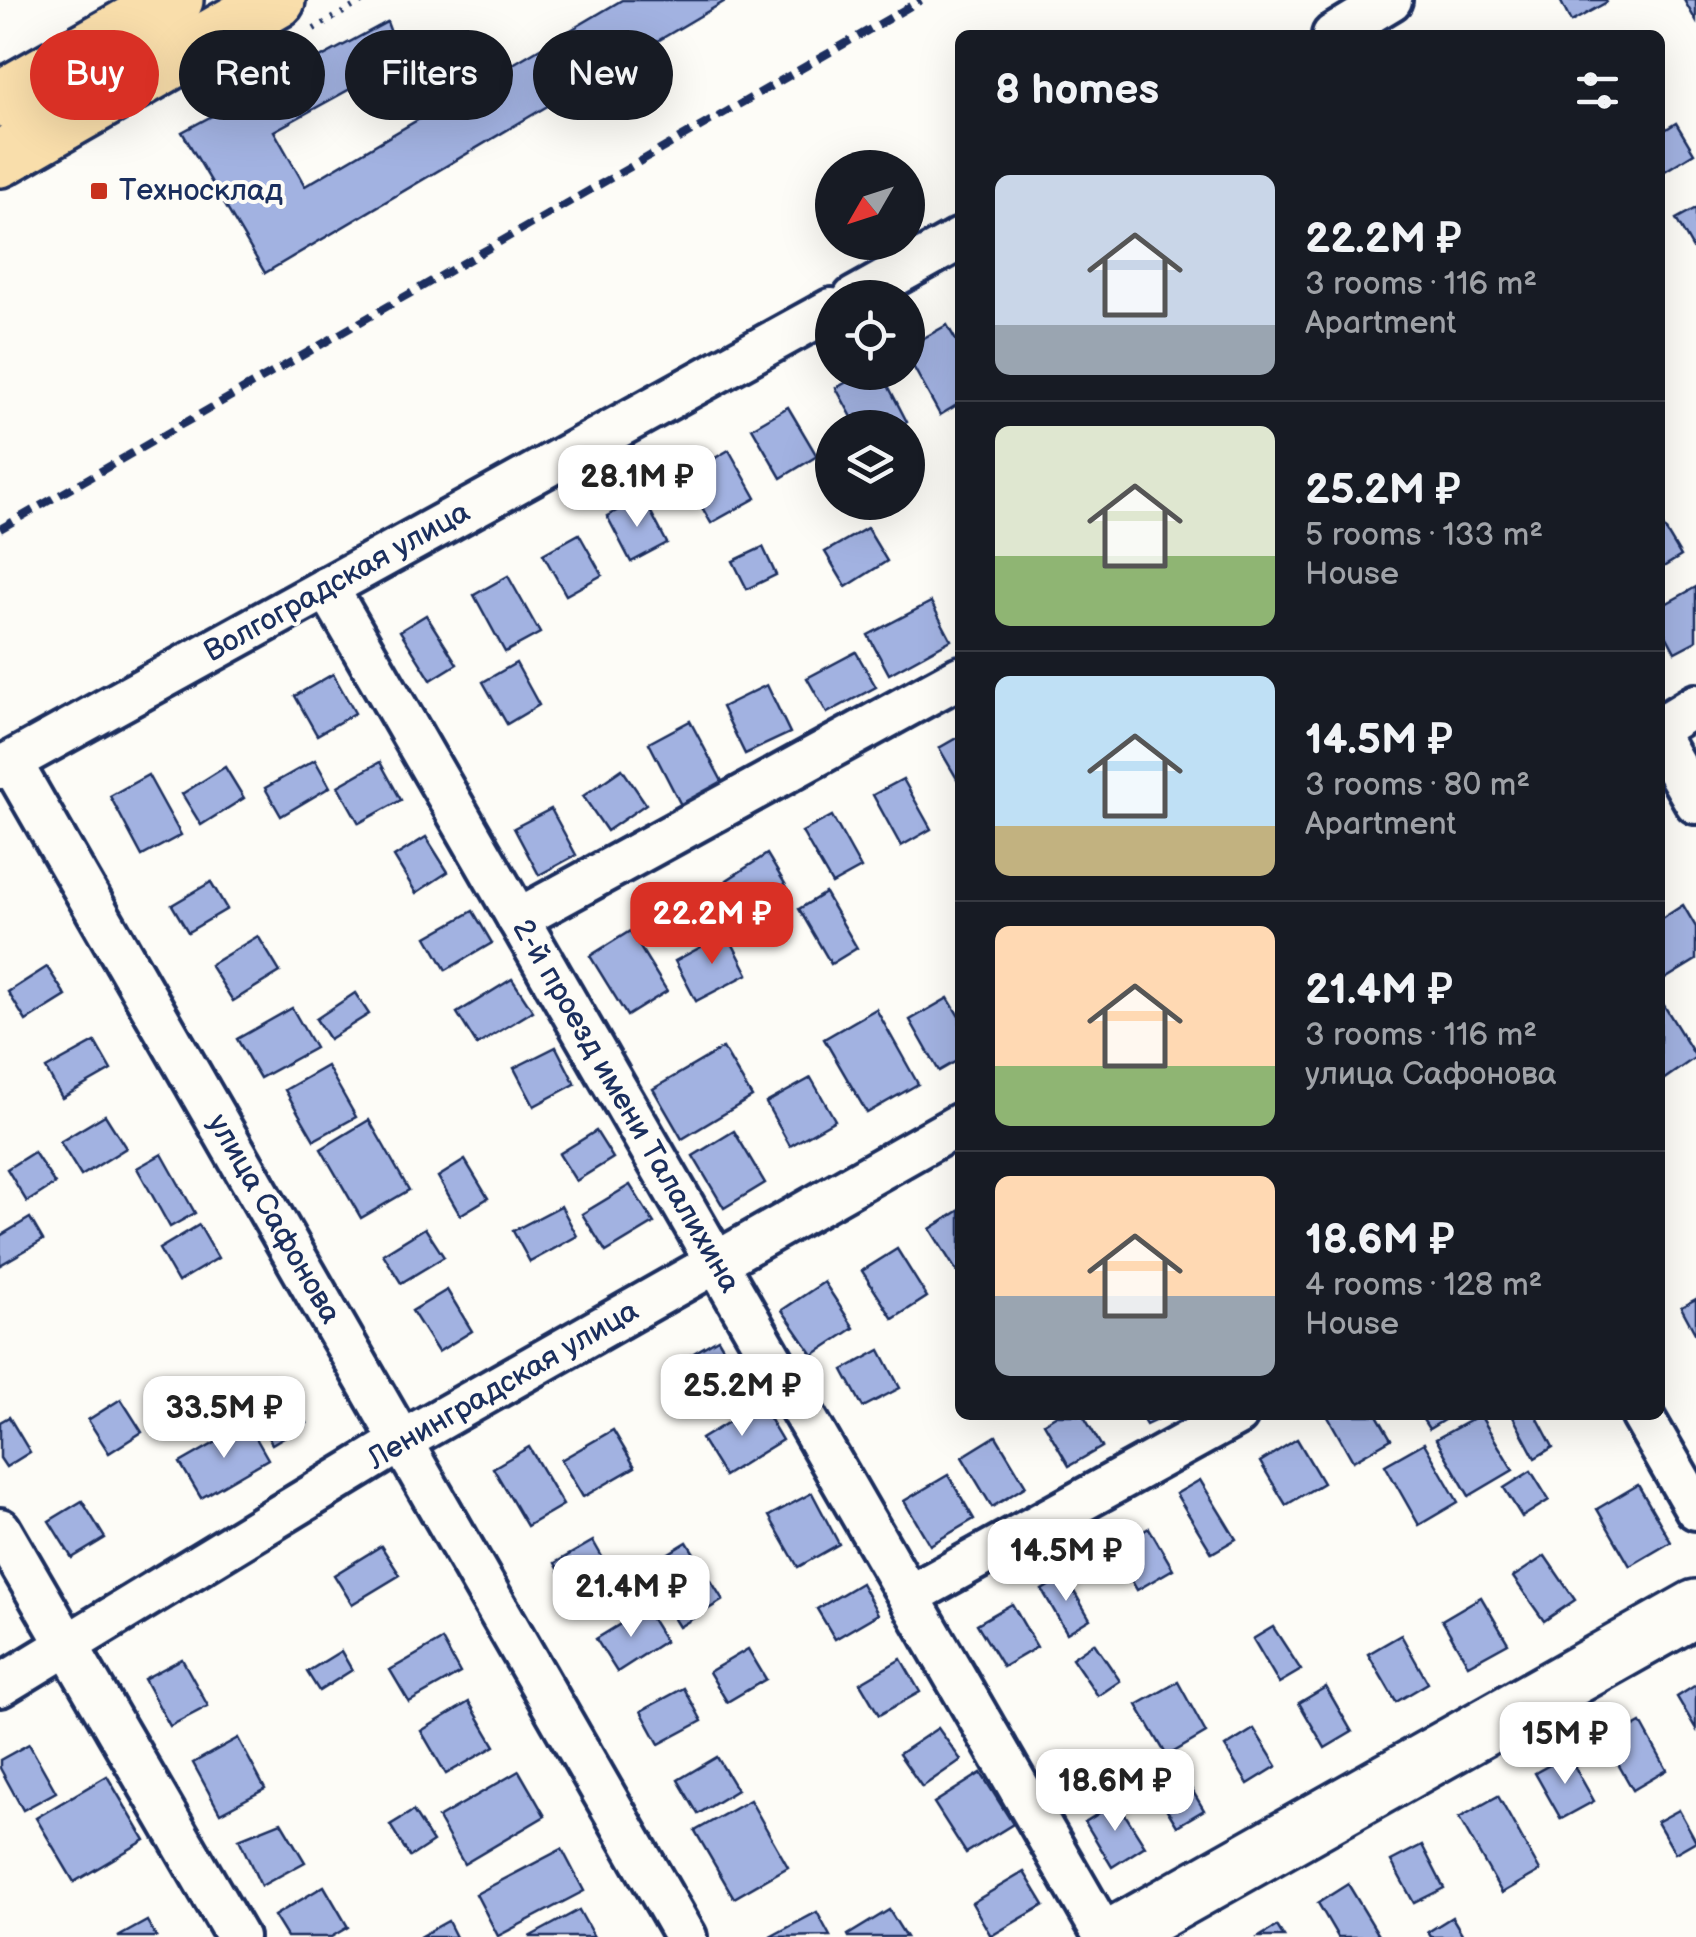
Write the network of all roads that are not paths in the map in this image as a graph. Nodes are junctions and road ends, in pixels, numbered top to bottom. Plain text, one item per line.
1 (174, 0) edge
2 (278, 0) edge
3 (1391, 0) edge
4 (1341, 30) edge
5 (0, 99) edge
6 (0, 158) edge
7 (955, 242) edge
8 (886, 280) edge
9 (815, 318) edge
10 (327, 587) junction
11 (955, 680) edge
12 (1696, 706) edge
13 (1665, 723) edge
14 (1665, 749) edge
15 (6, 765) edge
16 (1696, 803) edge
17 (518, 919) junction
18 (955, 1127) edge
19 (716, 1262) junction
20 (1228, 1420) edge
21 (1645, 1420) edge
22 (402, 1441) junction
23 (1696, 1509) edge
24 (0, 1529) edge
25 (908, 1596) junction
26 (1696, 1608) edge
27 (68, 1646) junction
28 (0, 1686) edge
29 (237, 1937) edge
30 (686, 1937) edge
31 (1108, 1937) edge

1 - 5 main road
2 - 6 main road
3 - 4 street
7 - 8 street
9 - 10 street, Волгоградская улица
10 - 15 street, Волгоградская улица
10 - 17 street, 2-й проезд имени Талалихина
11 - 17 street
12 - 13 street
14 - 16 street
15 - 22 street, улица Сафонова
17 - 19 street, 2-й проезд имени Талалихина
18 - 19 street, Ленинградская улица
19 - 22 street, Ленинградская улица
19 - 25 street, 2-й проезд имени Талалихина
20 - 25 street
21 - 23 street
22 - 27 street, Ленинградская улица
22 - 30 street, улица Сафонова
24 - 27 street
25 - 31 street, 2-й проезд имени Талалихина
26 - 31 street
27 - 28 street, Ленинградская улица
27 - 29 street

